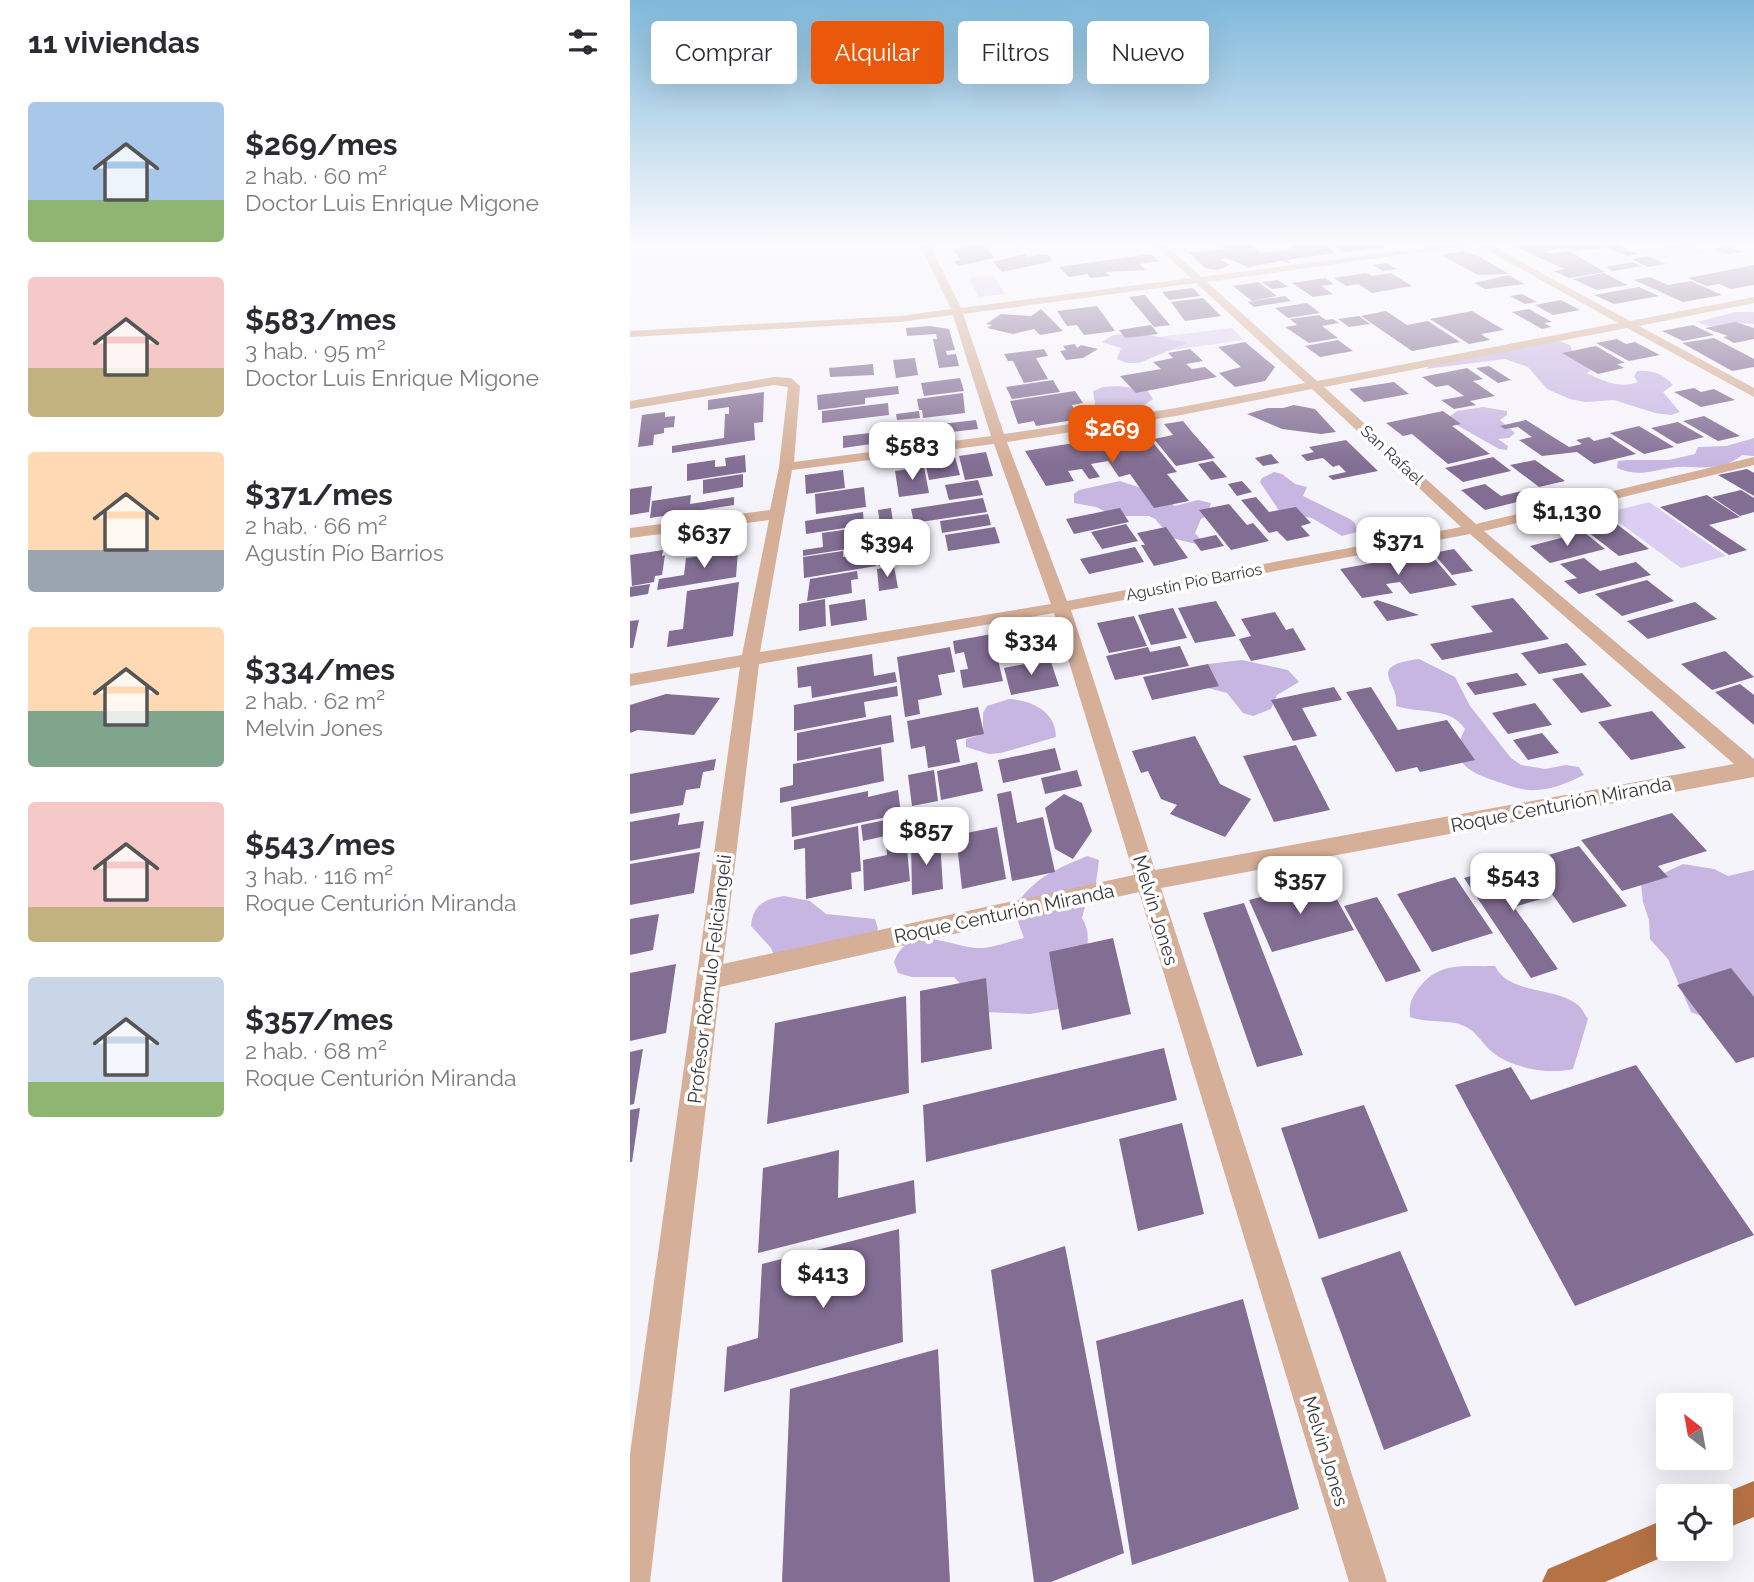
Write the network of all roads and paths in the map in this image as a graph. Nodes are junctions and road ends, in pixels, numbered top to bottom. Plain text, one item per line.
1 (888, 319) edge
2 (960, 319) edge
3 (1241, 319) edge
4 (1617, 319) edge
5 (1654, 319) edge
6 (1626, 324) junction
7 (630, 334) edge
8 (1318, 386) junction
9 (1754, 393) edge
10 (630, 405) edge
11 (999, 439) junction
12 (1754, 461) edge
13 (786, 467) junction
14 (776, 514) junction
15 (1473, 530) junction
16 (630, 533) edge
17 (1061, 607) junction
18 (750, 660) junction
19 (630, 680) edge
20 (1753, 769) edge
21 (1147, 881) junction
22 (710, 978) junction
23 (1754, 1499) edge
24 (1733, 1508) edge
25 (1656, 1541) edge
26 (631, 1582) edge
27 (1368, 1582) edge
28 (1561, 1582) edge

1 - 7 street
2 - 11 street, Melvin Jones
3 - 8 street, San Rafael
4 - 6 street
5 - 6 street
6 - 8 street
6 - 9 street
8 - 11 street
8 - 15 street, San Rafael
10 - 13 street, Profesor Rómulo Feliciangeli
11 - 13 street
11 - 17 street, Melvin Jones
12 - 15 street, Agustín Pío Barrios
13 - 14 street, Profesor Rómulo Feliciangeli
14 - 16 street
14 - 18 street, Profesor Rómulo Feliciangeli
15 - 17 street, Agustín Pío Barrios
15 - 20 street, San Rafael
17 - 18 street, Agustín Pío Barrios
17 - 21 street, Melvin Jones
18 - 19 street, Agustín Pío Barrios
18 - 22 street, Profesor Rómulo Feliciangeli
20 - 21 street, Roque Centurión Miranda
21 - 22 street, Roque Centurión Miranda
21 - 27 street, Melvin Jones
22 - 26 street, Profesor Rómulo Feliciangeli
23 - 24 main road
25 - 28 main road

